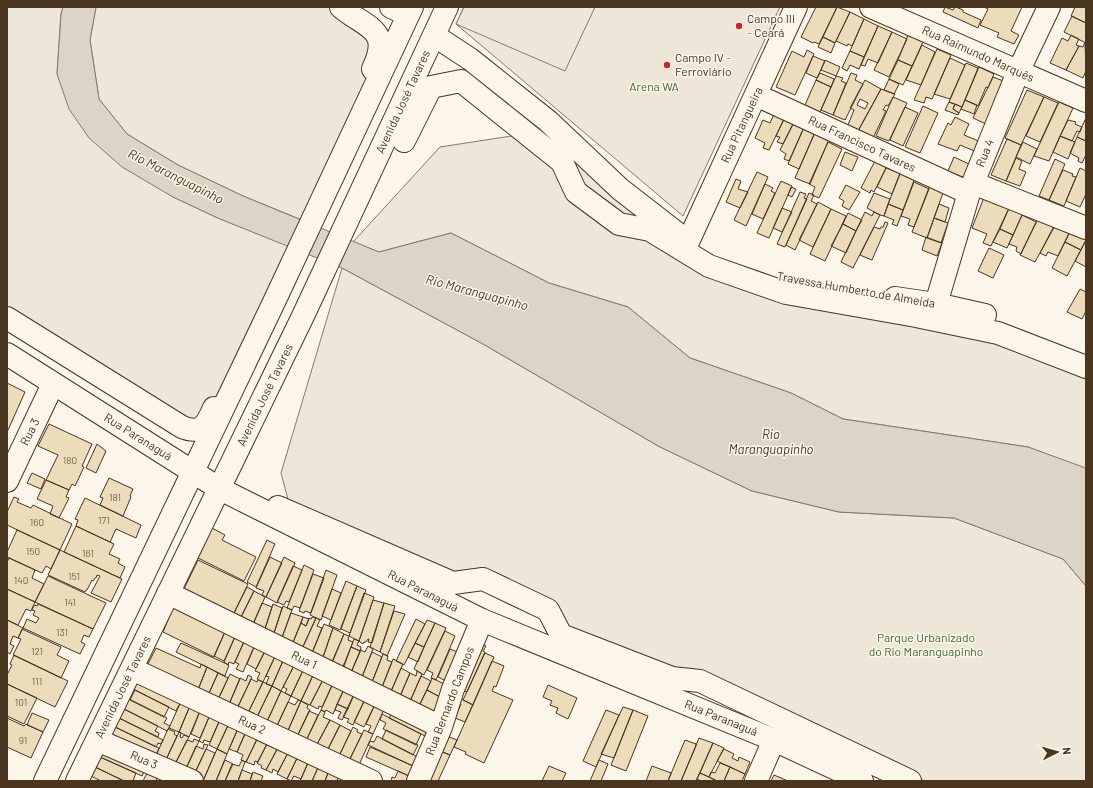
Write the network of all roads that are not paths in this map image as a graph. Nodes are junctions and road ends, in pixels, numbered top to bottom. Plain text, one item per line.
1 (341, 7) edge
2 (447, 7) edge
3 (796, 7) edge
4 (871, 7) edge
5 (1049, 7) edge
6 (404, 10) edge
7 (435, 36) junction
8 (1018, 72) junction
9 (756, 95) junction
10 (1086, 102) edge
11 (404, 142) dead end
12 (332, 167) junction
13 (971, 188) junction
14 (1086, 228) edge
15 (688, 242) junction
16 (270, 299) junction
17 (936, 304) junction
18 (7, 318) edge
19 (1086, 351) edge
20 (7, 354) edge
21 (1086, 367) edge
22 (53, 384) junction
23 (192, 471) junction
24 (7, 481) edge
25 (222, 484) junction
26 (168, 593) junction
27 (482, 620) junction
28 (132, 669) junction
29 (441, 727) junction
30 (97, 740) junction
31 (774, 740) junction
32 (834, 775) edge
33 (45, 781) edge
34 (77, 781) edge
35 (192, 781) edge
36 (371, 781) edge
37 (418, 781) edge
38 (756, 781) edge
39 (862, 781) edge
40 (910, 781) edge

1 - 12 street
2 - 7 street, Avenida José Tavares
3 - 9 street, Rua Pitangueira
4 - 8 street, Rua Raimundo Marquês
5 - 8 street, Rua 4
6 - 12 street
7 - 15 street, Travessa Humberto de Almeida
7 - 25 street, Avenida José Tavares
8 - 10 street, Rua Raimundo Marquês
8 - 13 street, Rua 4
9 - 13 street, Rua Francisco Tavares
9 - 15 street, Rua Pitangueira
11 - 21 street
12 - 16 street
13 - 14 street, Rua Francisco Tavares
13 - 17 street, Rua 4
15 - 17 street, Travessa Humberto de Almeida
16 - 18 street
16 - 23 street
17 - 19 street, Travessa Humberto de Almeida
20 - 22 street, Rua Paranaguá
22 - 23 street, Rua Paranaguá
22 - 24 street, Rua 3
23 - 25 street, Rua Paranaguá
23 - 33 street
25 - 26 street, Avenida José Tavares
25 - 27 street, Rua Paranaguá
25 - 40 street
26 - 28 street, Avenida José Tavares
26 - 29 street, Rua 1
27 - 29 street, Rua Bernardo Campos
27 - 31 street, Rua Paranaguá
28 - 30 street, Avenida José Tavares
28 - 36 street, Rua 2
29 - 37 street, Rua Bernardo Campos
30 - 34 street, Avenida José Tavares
30 - 35 street, Rua 3
31 - 32 street, Rua Paranaguá
31 - 38 street
32 - 39 street, Rua Paranaguá

